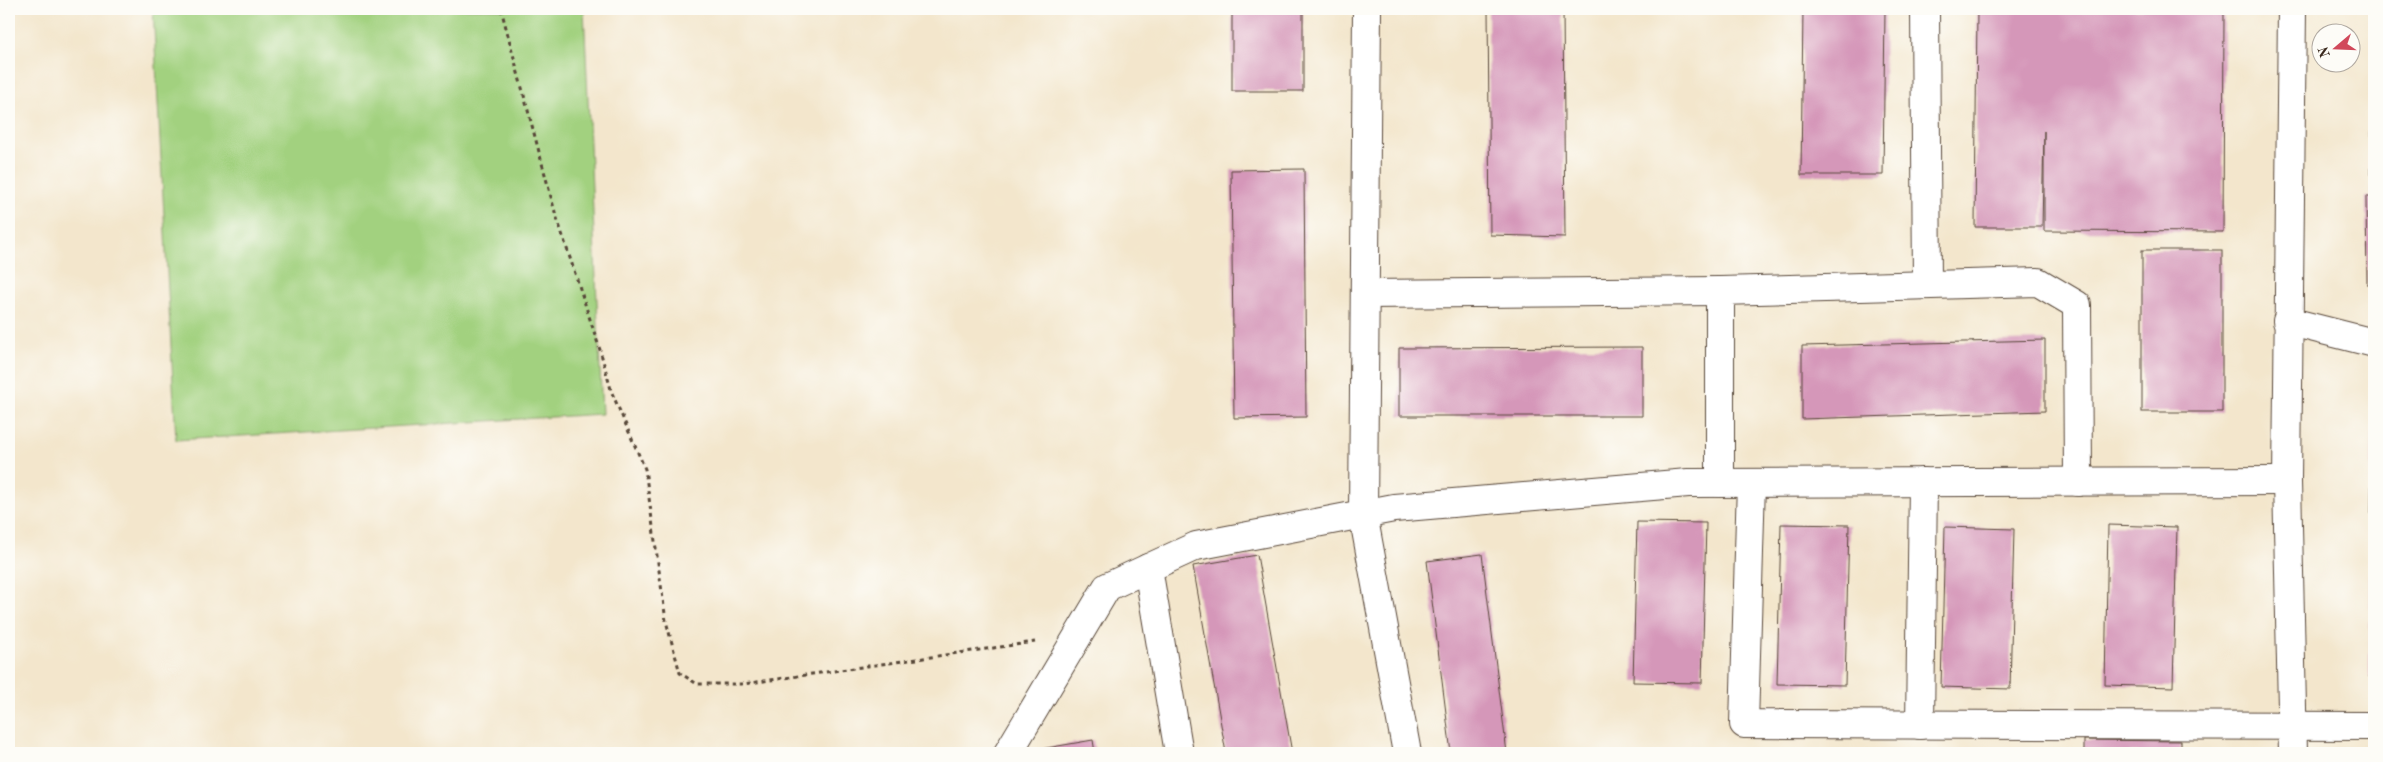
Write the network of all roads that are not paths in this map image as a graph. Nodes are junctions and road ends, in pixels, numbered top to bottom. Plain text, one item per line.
1 (1368, 9) edge
2 (1925, 9) edge
3 (2292, 9) edge
4 (1927, 285) junction
5 (1720, 291) junction
6 (1365, 294) junction
7 (2287, 322) junction
8 (2374, 343) edge
9 (2287, 481) junction
10 (1923, 482) junction
11 (2078, 482) junction
12 (1720, 483) junction
13 (1751, 483) junction
14 (1363, 514) junction
15 (1148, 568) junction
16 (1920, 725) junction
17 (2293, 726) junction
18 (2374, 726) edge
19 (1008, 753) edge
20 (1179, 753) edge
21 (1407, 753) edge
22 (2294, 753) edge

1 - 6 street
2 - 4 street
3 - 7 street
4 - 5 street
4 - 11 street
5 - 6 street
5 - 12 street
6 - 14 street
7 - 8 street
7 - 9 street
9 - 11 street
9 - 17 street
10 - 11 street
10 - 13 street
10 - 16 street
12 - 13 street
12 - 14 street
13 - 16 street
14 - 15 street
14 - 21 street
15 - 19 street
15 - 20 street
16 - 17 street
17 - 18 street
17 - 22 street

